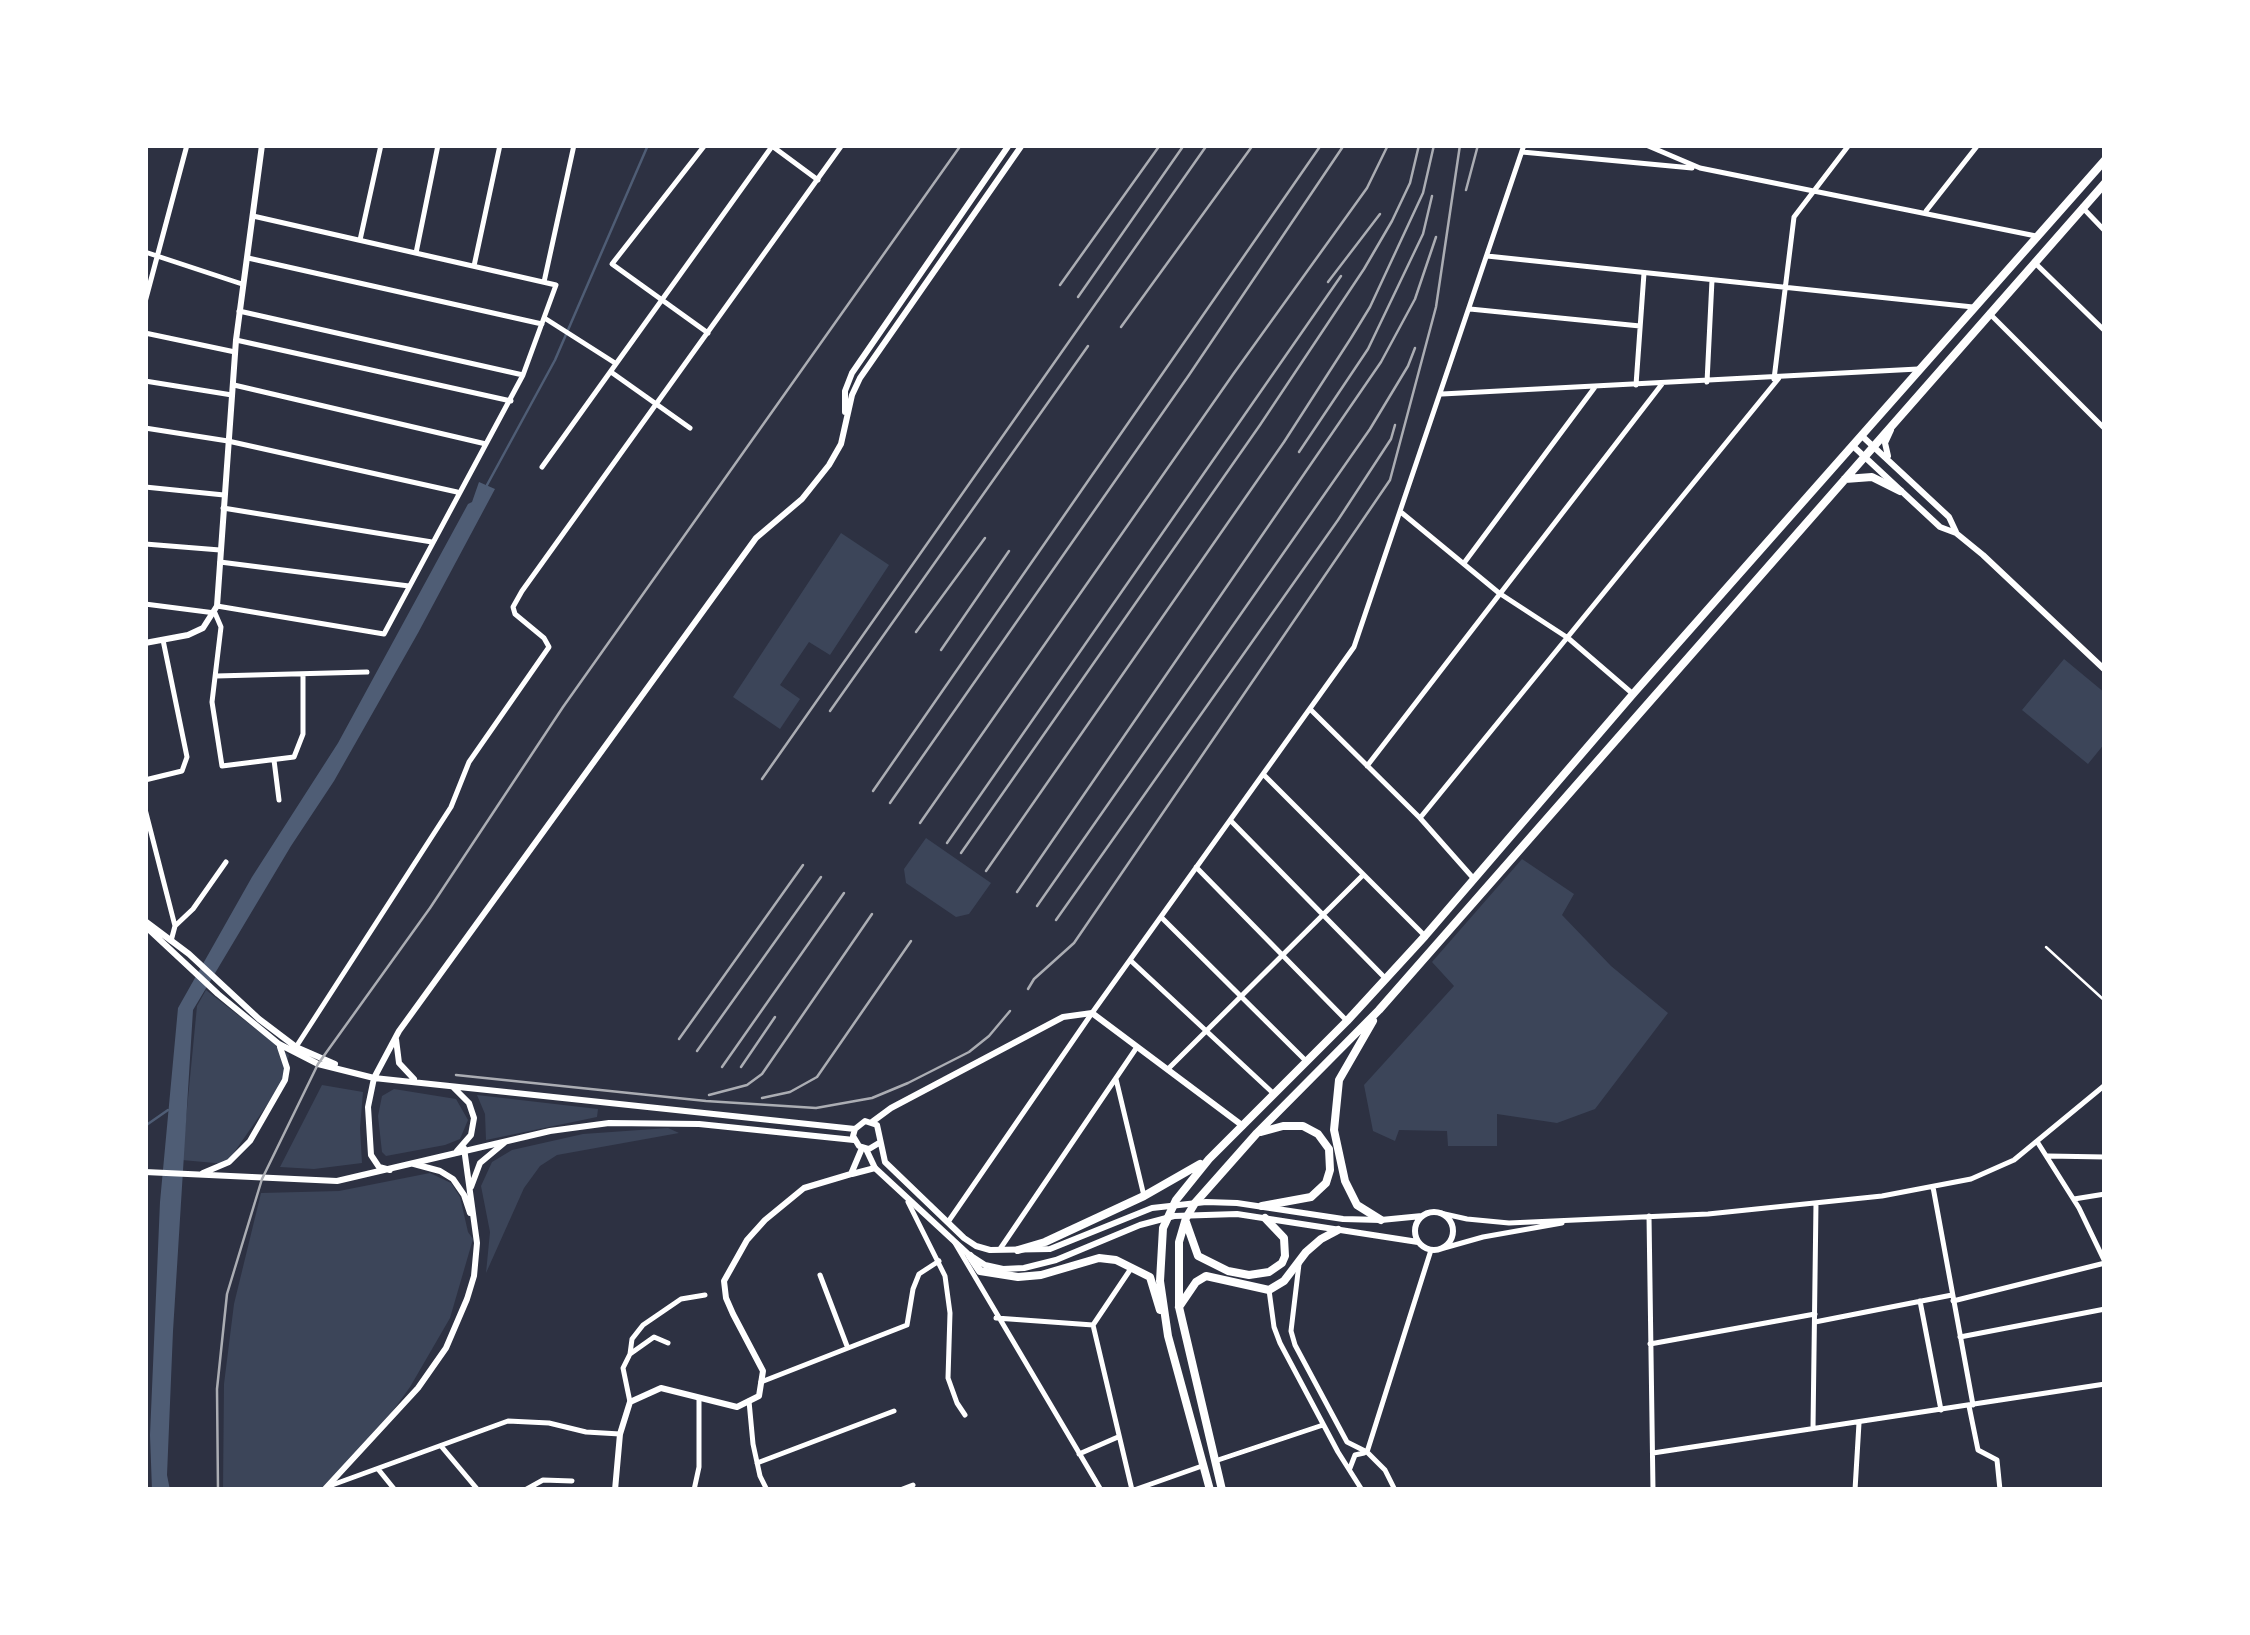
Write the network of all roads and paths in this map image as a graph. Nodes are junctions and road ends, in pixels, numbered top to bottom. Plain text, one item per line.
1 (186, 145) edge
2 (262, 145) edge
3 (438, 145) edge
4 (500, 145) edge
5 (574, 145) edge
6 (705, 145) edge
7 (772, 145) edge
8 (842, 145) edge
9 (1009, 145) edge
10 (1022, 145) edge
11 (1646, 145) edge
12 (1849, 145) edge
13 (1978, 145) edge
14 (378, 146) edge
15 (1659, 148) edge
16 (1523, 149) edge
17 (2105, 160) edge
18 (1700, 168) junction
19 (818, 180) junction
20 (2105, 183) edge
21 (1812, 193) junction
22 (2082, 208) junction
23 (1926, 211) junction
24 (252, 216) junction
25 (2105, 230) edge
26 (2038, 236) junction
27 (360, 240) junction
28 (145, 252) edge
29 (416, 253) junction
30 (157, 256) junction
31 (1488, 256) junction
32 (248, 258) junction
33 (2034, 262) junction
34 (474, 266) junction
35 (1644, 272) junction
36 (1712, 279) junction
37 (544, 282) junction
38 (146, 284) edge
39 (242, 284) junction
40 (1784, 286) junction
41 (145, 302) edge
42 (662, 302) junction
43 (1976, 307) junction
44 (1470, 309) junction
45 (239, 311) junction
46 (1990, 313) junction
47 (547, 322) junction
48 (1640, 326) junction
49 (2105, 331) edge
50 (708, 332) junction
51 (145, 333) edge
52 (236, 340) junction
53 (235, 352) junction
54 (616, 364) junction
55 (1920, 369) junction
56 (611, 372) junction
57 (523, 375) junction
58 (1777, 378) junction
59 (145, 381) edge
60 (1706, 382) junction
61 (234, 384) junction
62 (1662, 384) junction
63 (1636, 385) junction
64 (1595, 387) junction
65 (1442, 394) junction
66 (232, 396) junction
67 (510, 401) junction
68 (656, 406) junction
69 (1896, 421) junction
70 (846, 423) junction
71 (2103, 424) edge
72 (145, 428) edge
73 (690, 428) dead end
74 (1862, 436) junction
75 (228, 441) junction
76 (486, 444) junction
77 (1853, 446) junction
78 (1874, 447) junction
79 (1865, 456) junction
80 (542, 467) dead end
81 (1898, 468) junction
82 (1845, 480) junction
83 (145, 487) edge
84 (1900, 490) junction
85 (458, 492) junction
86 (224, 495) junction
87 (222, 508) junction
88 (1402, 513) junction
89 (1956, 533) junction
90 (433, 542) junction
91 (145, 544) edge
92 (220, 550) junction
93 (220, 562) junction
94 (1464, 563) junction
95 (409, 586) junction
96 (1499, 593) junction
97 (145, 604) edge
98 (216, 610) junction
99 (1568, 638) junction
100 (162, 640) junction
101 (145, 642) edge
102 (2105, 670) edge
103 (367, 672) dead end
104 (303, 674) junction
105 (216, 676) junction
106 (1633, 694) junction
107 (1310, 709) junction
108 (274, 760) junction
109 (1367, 766) junction
110 (1263, 774) junction
111 (145, 780) edge
112 (279, 800) dead end
113 (145, 809) edge
114 (1420, 818) junction
115 (1230, 820) junction
116 (148, 831) edge
117 (226, 862) dead end
118 (1196, 867) junction
119 (1363, 875) junction
120 (1474, 879) junction
121 (1324, 914) junction
122 (1160, 917) junction
123 (145, 923) edge
124 (175, 926) junction
125 (1425, 936) junction
126 (171, 940) junction
127 (2046, 947) dead end
128 (1282, 953) junction
129 (186, 957) junction
130 (1130, 960) junction
131 (1386, 978) junction
132 (1242, 997) junction
133 (2105, 1001) edge
134 (1379, 1010) junction
135 (1092, 1013) junction
136 (1347, 1021) junction
137 (1206, 1029) junction
138 (399, 1031) junction
139 (279, 1044) junction
140 (1139, 1045) junction
141 (296, 1047) junction
142 (1306, 1062) junction
143 (1169, 1068) junction
144 (374, 1078) junction
145 (1116, 1079) junction
146 (420, 1082) junction
147 (451, 1086) junction
148 (2103, 1089) edge
149 (1274, 1094) junction
150 (872, 1122) junction
151 (1243, 1126) junction
152 (855, 1129) junction
153 (1257, 1133) junction
154 (854, 1140) junction
155 (468, 1141) junction
156 (510, 1141) junction
157 (879, 1143) junction
158 (2038, 1144) junction
159 (864, 1149) junction
160 (463, 1152) junction
161 (447, 1156) junction
162 (2048, 1156) junction
163 (2105, 1157) edge
164 (1208, 1159) junction
165 (414, 1164) junction
166 (876, 1168) junction
167 (390, 1170) junction
168 (147, 1171) edge
169 (193, 1174) junction
170 (851, 1174) junction
171 (1933, 1186) junction
172 (470, 1193) junction
173 (904, 1194) junction
174 (2105, 1194) edge
175 (1144, 1196) junction
176 (2074, 1199) junction
177 (1816, 1203) junction
178 (1262, 1206) junction
179 (1440, 1212) junction
180 (1422, 1216) junction
181 (1650, 1216) junction
182 (1186, 1218) junction
183 (1266, 1218) junction
184 (1381, 1220) junction
185 (1585, 1220) junction
186 (948, 1222) junction
187 (475, 1228) junction
188 (1338, 1230) junction
189 (954, 1242) junction
190 (1418, 1242) junction
191 (2105, 1243) edge
192 (2096, 1244) junction
193 (1444, 1248) junction
194 (999, 1250) junction
195 (1018, 1250) junction
196 (1431, 1250) junction
197 (970, 1256) junction
198 (939, 1261) junction
199 (2105, 1262) edge
200 (1299, 1263) junction
201 (1132, 1266) junction
202 (820, 1275) dead end
203 (1269, 1290) junction
204 (705, 1295) dead end
205 (1952, 1298) junction
206 (1920, 1301) junction
207 (1179, 1307) junction
208 (2105, 1308) edge
209 (996, 1318) junction
210 (1815, 1318) junction
211 (1093, 1325) junction
212 (1168, 1336) junction
213 (1960, 1337) junction
214 (668, 1344) dead end
215 (1650, 1344) junction
216 (847, 1346) junction
217 (630, 1354) junction
218 (761, 1382) junction
219 (2105, 1384) edge
220 (699, 1397) junction
221 (748, 1401) junction
222 (630, 1402) junction
223 (1971, 1406) junction
224 (1941, 1410) junction
225 (894, 1411) dead end
226 (965, 1415) dead end
227 (1859, 1422) junction
228 (1323, 1425) junction
229 (1813, 1428) junction
230 (620, 1434) junction
231 (1119, 1436) junction
232 (441, 1446) junction
233 (1366, 1452) junction
234 (1652, 1453) junction
235 (1080, 1454) junction
236 (1214, 1461) junction
237 (758, 1463) junction
238 (1204, 1465) junction
239 (378, 1469) junction
240 (1350, 1472) junction
241 (572, 1481) dead end
242 (330, 1486) edge
243 (913, 1486) dead end
244 (396, 1490) edge
245 (478, 1490) edge
246 (524, 1490) edge
247 (615, 1490) edge
248 (694, 1490) edge
249 (767, 1490) edge
250 (900, 1490) edge
251 (1101, 1490) edge
252 (1133, 1490) edge
253 (1210, 1490) edge
254 (1222, 1490) edge
255 (1362, 1490) edge
256 (1395, 1490) edge
257 (1654, 1490) edge
258 (1855, 1490) edge
259 (2000, 1490) edge

1 - 30 street
2 - 24 main road
3 - 29 street
4 - 34 street
5 - 37 street
6 - 42 street
7 - 19 street
7 - 42 street
8 - 19 street
9 - 70 main road
10 - 70 main road
11 - 15 street
12 - 21 street
13 - 23 street
14 - 27 street
15 - 18 street
16 - 18 street
16 - 31 street
17 - 26 main road
18 - 21 street
19 - 50 street
20 - 22 main road
21 - 23 street
21 - 40 street
22 - 25 street
22 - 33 main road
23 - 26 street
24 - 27 street
24 - 32 main road
26 - 43 main road
27 - 29 street
28 - 30 street
29 - 34 street
30 - 38 street
30 - 39 street
31 - 35 street
31 - 44 street
32 - 39 main road
32 - 47 street
33 - 46 main road
33 - 49 street
34 - 37 street
35 - 36 street
35 - 48 street
36 - 40 street
36 - 60 street
37 - 47 street
38 - 41 street
39 - 45 main road
40 - 43 street
40 - 58 street
42 - 50 street
42 - 54 street
43 - 55 main road
44 - 48 street
44 - 65 street
45 - 52 main road
45 - 57 street
46 - 69 main road
46 - 71 street
47 - 54 street
47 - 57 street
48 - 63 street
50 - 68 street
51 - 53 street
52 - 53 main road
52 - 67 street
53 - 61 main road
54 - 56 street
55 - 58 street
55 - 74 main road
56 - 68 street
56 - 80 street
57 - 67 street
58 - 60 street
58 - 99 street
59 - 66 street
60 - 62 street
61 - 66 main road
61 - 76 street
62 - 63 street
62 - 96 street
63 - 64 street
64 - 65 street
64 - 94 street
65 - 88 street
66 - 75 main road
67 - 76 street
68 - 73 street
68 - 141 street
69 - 78 main road
69 - 81 main road
70 - 138 main road
72 - 75 street
74 - 77 main road
74 - 78 main road
75 - 85 street
75 - 86 main road
76 - 85 street
77 - 79 main road
77 - 106 main road
78 - 79 main road
78 - 81 main road
79 - 82 main road
79 - 84 main road
81 - 89 main road
82 - 84 main road
82 - 134 main road
83 - 86 street
84 - 89 main road
85 - 90 street
86 - 87 main road
87 - 90 street
87 - 92 main road
88 - 94 street
88 - 107 street
89 - 102 main road
90 - 95 street
91 - 92 street
92 - 93 main road
93 - 95 street
93 - 98 main road
94 - 96 street
95 - 98 street
96 - 99 street
96 - 109 street
97 - 98 street
98 - 100 main road
98 - 105 street
99 - 106 street
99 - 114 street
100 - 101 main road
100 - 111 street
103 - 104 street
104 - 105 street
104 - 108 street
105 - 108 street
106 - 120 main road
107 - 109 street
107 - 110 street
108 - 112 street
109 - 114 street
110 - 115 street
110 - 119 street
113 - 116 street
114 - 120 street
115 - 118 street
115 - 121 street
116 - 124 street
117 - 124 street
118 - 122 street
118 - 128 street
119 - 121 street
119 - 125 street
120 - 125 main road
121 - 128 street
121 - 131 street
122 - 130 street
122 - 132 street
123 - 126 main road
123 - 129 main road
124 - 126 street
125 - 131 main road
126 - 129 main road
127 - 133 lane
128 - 132 street
128 - 136 street
129 - 139 main road
129 - 141 main road
130 - 135 street
130 - 137 street
131 - 136 main road
132 - 137 street
132 - 142 street
134 - 153 main road
134 - 184 main road
135 - 140 main road
135 - 150 main road
135 - 186 street
136 - 142 main road
137 - 143 street
137 - 149 street
138 - 144 main road
138 - 146 main road
139 - 144 main road
139 - 169 main road
140 - 143 main road
140 - 145 street
141 - 144 main road
142 - 149 main road
143 - 151 main road
144 - 146 main road
144 - 167 main road
145 - 175 street
145 - 194 street
146 - 147 main road
147 - 152 main road
147 - 155 main road
148 - 158 street
149 - 151 main road
150 - 152 main road
150 - 157 main road
151 - 164 main road
152 - 154 main road
153 - 178 main road
153 - 182 main road
154 - 156 main road
154 - 159 main road
155 - 160 main road
155 - 161 main road
156 - 160 main road
156 - 172 main road
157 - 159 main road
157 - 186 main road
158 - 162 street
158 - 171 street
159 - 166 main road
159 - 170 main road
160 - 161 main road
160 - 172 main road
161 - 165 main road
162 - 163 street
162 - 176 street
164 - 175 main road
164 - 212 main road
165 - 167 main road
165 - 187 main road
166 - 170 main road
166 - 173 main road
167 - 169 main road
168 - 169 main road
170 - 218 main road
171 - 177 street
171 - 205 street
172 - 187 main road
173 - 189 main road
173 - 198 street
174 - 176 street
175 - 195 main road
176 - 192 street
177 - 181 street
177 - 210 street
178 - 184 main road
178 - 195 main road
179 - 180 main road
179 - 185 street
179 - 193 main road
180 - 184 main road
180 - 190 main road
181 - 185 street
181 - 215 street
182 - 183 main road
182 - 207 main road
183 - 188 main road
183 - 197 main road
185 - 193 street
186 - 194 main road
187 - 242 main road
188 - 190 main road
188 - 200 main road
189 - 197 main road
189 - 209 street
190 - 196 main road
191 - 192 street
192 - 199 street
193 - 196 main road
194 - 195 main road
196 - 233 street
197 - 201 main road
198 - 216 street
198 - 226 street
199 - 205 street
200 - 203 main road
200 - 233 street
201 - 211 street
201 - 212 main road
202 - 216 street
203 - 207 main road
203 - 228 street
204 - 217 street
205 - 206 street
205 - 213 street
206 - 210 street
206 - 224 street
207 - 236 main road
208 - 213 street
209 - 211 street
209 - 235 street
210 - 215 street
210 - 229 street
211 - 231 street
212 - 238 main road
213 - 223 street
214 - 217 street
215 - 234 street
216 - 218 street
217 - 222 street
218 - 221 main road
219 - 223 street
220 - 221 main road
220 - 222 main road
220 - 248 street
221 - 237 street
222 - 230 main road
223 - 224 street
223 - 259 street
224 - 227 street
225 - 237 street
227 - 229 street
227 - 258 street
228 - 236 street
228 - 240 street
229 - 234 street
230 - 232 street
230 - 247 main road
231 - 235 street
231 - 252 street
232 - 239 street
232 - 245 street
233 - 240 street
233 - 256 street
234 - 257 street
235 - 251 street
236 - 254 main road
237 - 249 street
238 - 252 street
238 - 253 main road
239 - 242 street
239 - 244 street
240 - 255 street
241 - 246 street
243 - 250 street

